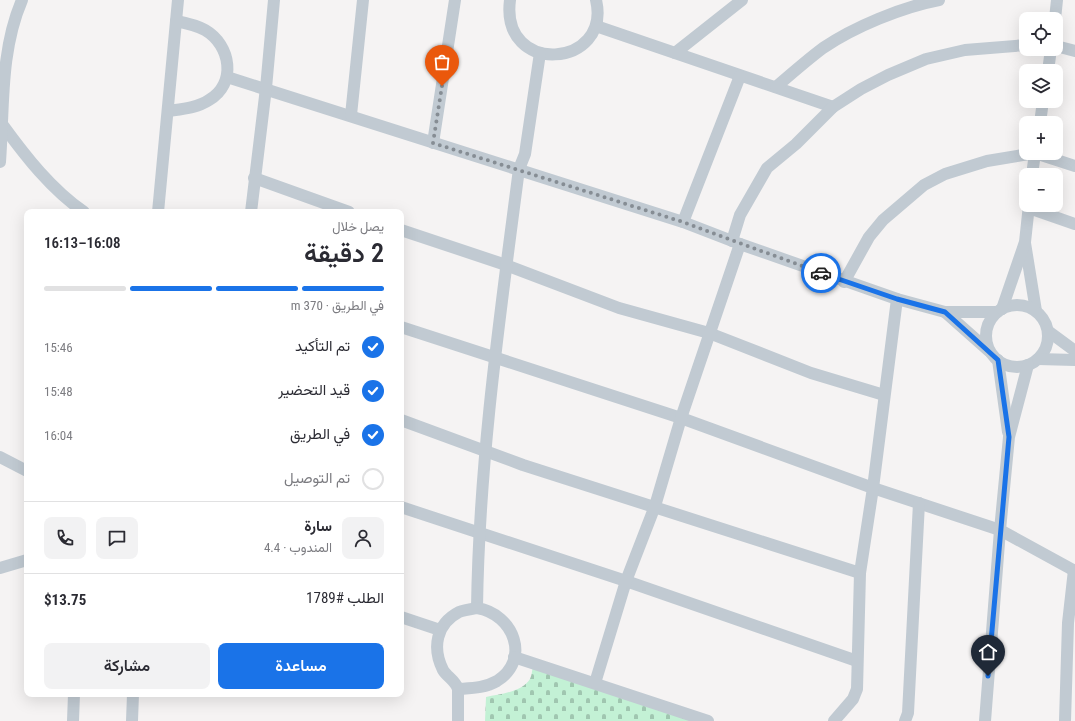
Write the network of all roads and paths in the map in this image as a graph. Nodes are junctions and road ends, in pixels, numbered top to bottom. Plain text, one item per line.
1 (22, 0) edge
2 (178, 0) edge
3 (274, 0) edge
4 (364, 0) edge
5 (454, 0) edge
6 (510, 0) edge
7 (596, 0) edge
8 (742, 0) edge
9 (1057, 0) edge
10 (932, 1) edge
11 (1056, 12) edge
12 (176, 21) junction
13 (596, 26) junction
14 (1019, 46) edge
15 (1063, 48) edge
16 (1075, 51) edge
17 (540, 53) junction
18 (675, 53) junction
19 (740, 76) junction
20 (227, 77) junction
21 (776, 87) junction
22 (266, 88) junction
23 (833, 108) junction
24 (168, 111) junction
25 (351, 115) junction
26 (2, 124) junction
27 (433, 143) junction
28 (1019, 155) edge
29 (1057, 160) edge
30 (0, 162) edge
31 (1075, 166) edge
32 (519, 169) junction
33 (254, 178) junction
34 (80, 209) edge
35 (158, 209) edge
36 (251, 209) edge
37 (341, 209) edge
38 (1028, 212) edge
39 (1044, 212) edge
40 (683, 222) junction
41 (1075, 224) edge
42 (404, 231) edge
43 (1025, 242) junction
44 (736, 243) junction
45 (506, 265) junction
46 (844, 282) junction
47 (897, 299) junction
48 (999, 311) junction
49 (1036, 311) junction
50 (945, 312) junction
51 (404, 328) edge
52 (1048, 331) junction
53 (709, 334) junction
54 (1075, 351) edge
55 (994, 356) junction
56 (494, 358) junction
57 (1075, 360) edge
58 (1033, 362) junction
59 (884, 395) junction
60 (681, 418) junction
61 (404, 421) edge
62 (1009, 437) junction
63 (485, 450) junction
64 (0, 457) edge
65 (24, 469) edge
66 (873, 488) junction
67 (919, 503) junction
68 (654, 506) junction
69 (404, 508) edge
70 (1000, 530) junction
71 (478, 534) junction
72 (24, 561) edge
73 (0, 568) edge
74 (1074, 571) edge
75 (860, 572) junction
76 (626, 581) junction
77 (477, 608) junction
78 (404, 618) edge
79 (440, 630) junction
80 (514, 657) junction
81 (857, 661) junction
82 (595, 683) junction
83 (458, 689) junction
84 (74, 697) edge
85 (133, 697) edge
86 (1065, 720) edge
87 (73, 721) edge
88 (132, 721) edge
89 (458, 721) edge
90 (708, 721) edge
91 (834, 721) edge
92 (906, 721) edge
93 (985, 721) edge

1 - 26 street
2 - 12 street
3 - 22 street
4 - 25 street
5 - 27 street
6 - 17 street
7 - 13 street
8 - 18 street
9 - 11 street
10 - 21 street
12 - 20 street
12 - 24 street
13 - 17 street
13 - 18 street
14 - 23 street
15 - 16 street
17 - 32 street
18 - 19 street
19 - 21 street
19 - 40 street
20 - 22 street
20 - 24 street
21 - 23 street
22 - 25 street
22 - 33 street
23 - 44 street
24 - 35 street
25 - 27 street
26 - 30 street
26 - 34 street
27 - 32 street
28 - 46 street
29 - 31 street
32 - 40 street
32 - 45 street
33 - 36 street
33 - 37 street
38 - 43 street
39 - 41 street
40 - 44 street
42 - 45 street
43 - 48 street
43 - 49 street
44 - 46 street
44 - 53 street
45 - 53 street
45 - 56 street
46 - 47 street
47 - 50 street
47 - 59 street
48 - 49 street
48 - 50 street
48 - 55 street
49 - 52 street
50 - 55 street
51 - 56 street
52 - 54 street
52 - 58 street
53 - 59 street
53 - 60 street
55 - 58 street
55 - 62 street
56 - 60 street
56 - 63 street
57 - 58 street
58 - 62 street
59 - 66 street
60 - 66 street
60 - 68 street
61 - 63 street
62 - 70 street
63 - 68 street
63 - 71 street
64 - 65 street
66 - 67 street
66 - 75 street
67 - 70 street
67 - 92 street
68 - 75 street
68 - 76 street
69 - 71 street
70 - 74 street
70 - 93 street
71 - 76 street
71 - 77 street
72 - 73 street
74 - 86 street
75 - 81 street
76 - 81 street
76 - 82 street
77 - 79 street
77 - 80 street
78 - 79 street
79 - 83 street
80 - 82 street
80 - 83 street
81 - 91 street
82 - 90 street
83 - 89 street
84 - 87 street
85 - 88 street

